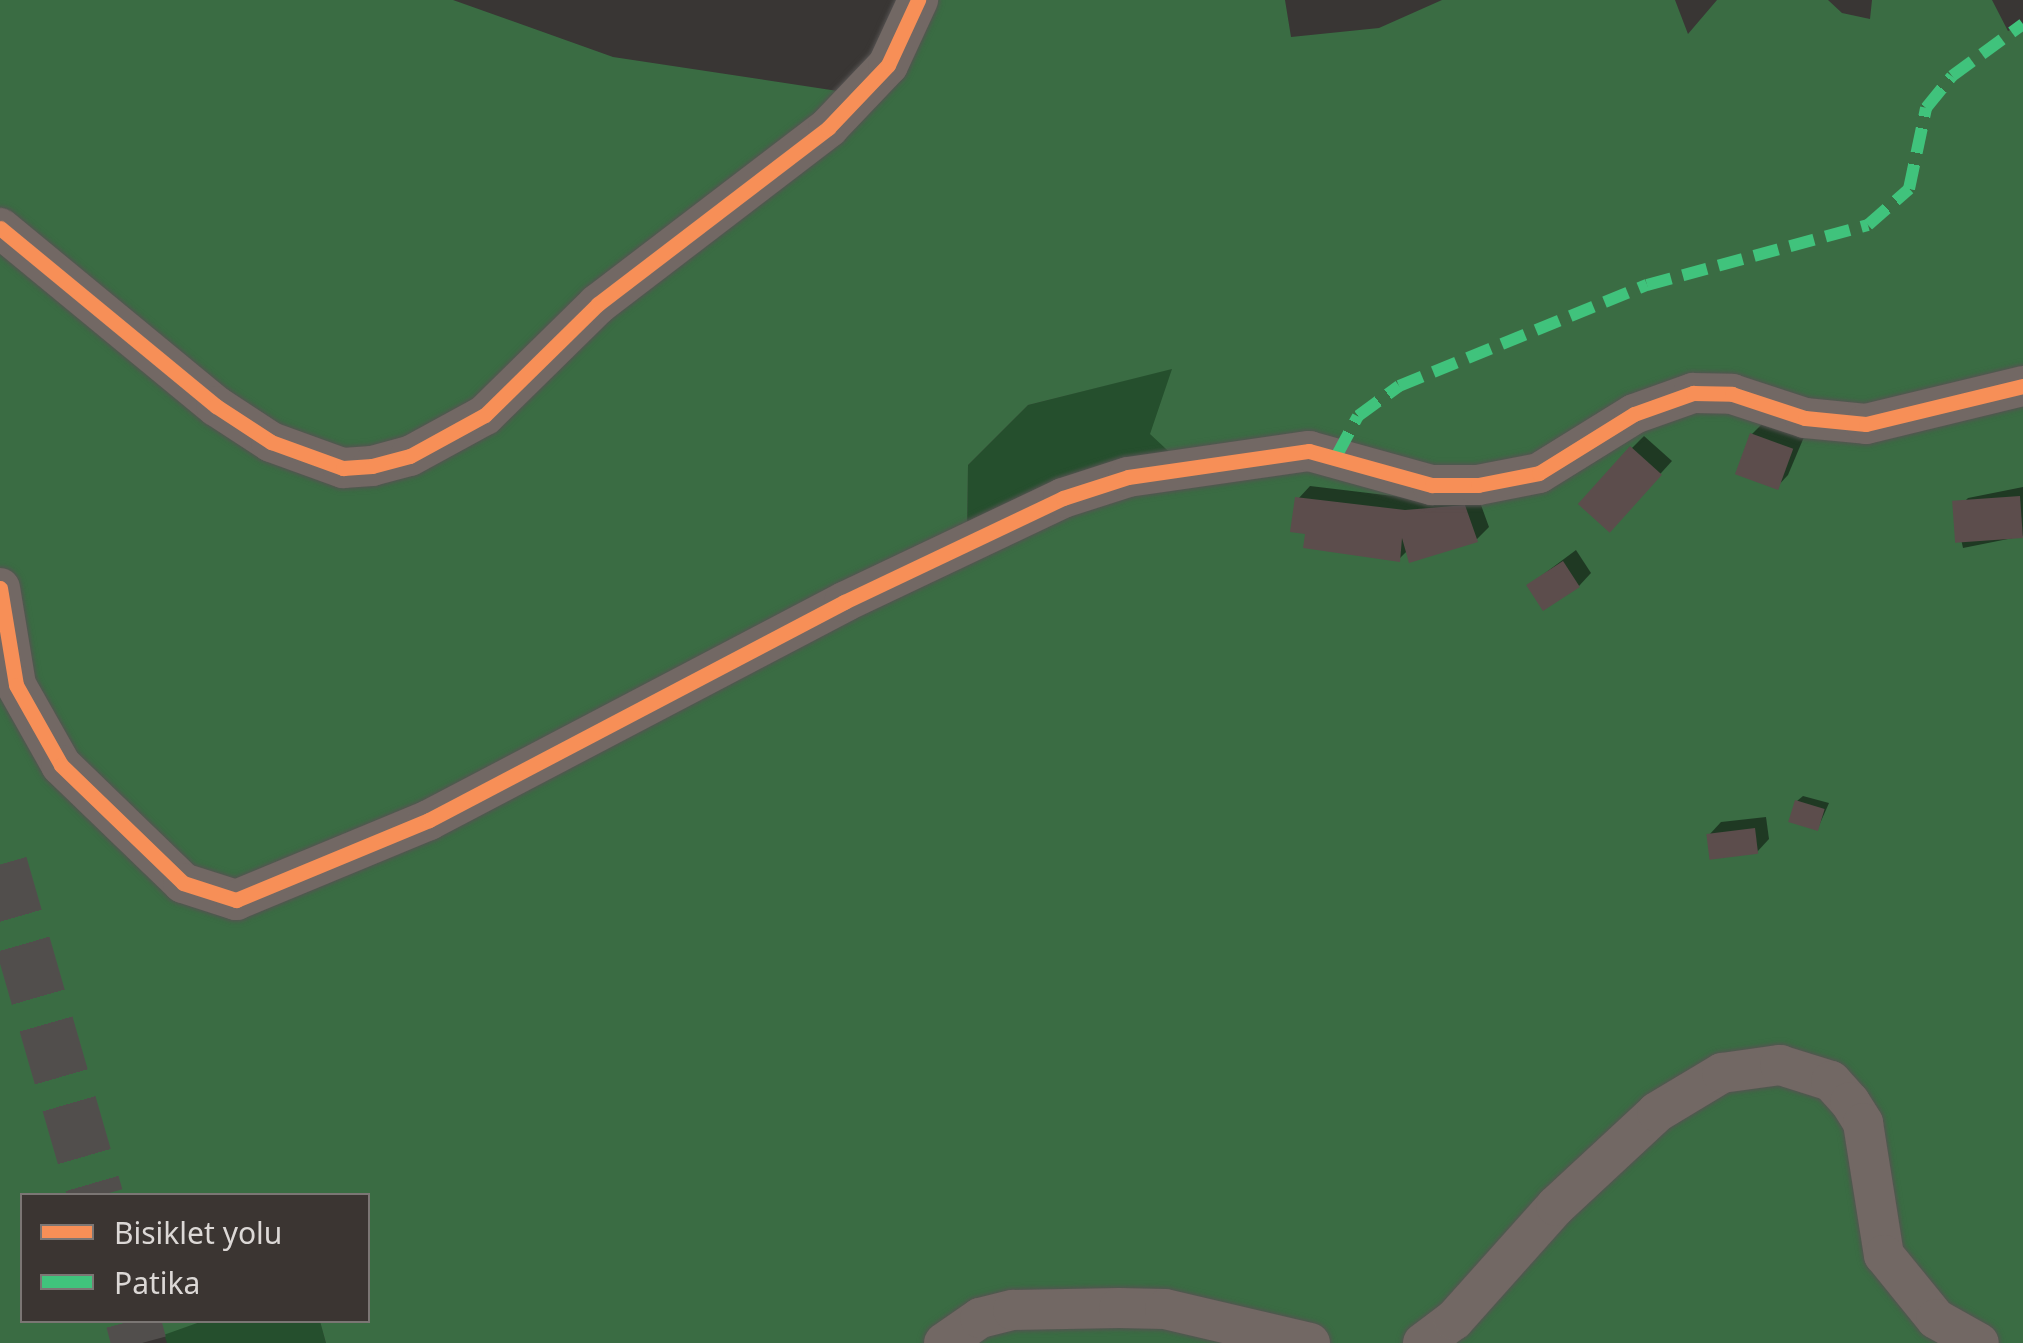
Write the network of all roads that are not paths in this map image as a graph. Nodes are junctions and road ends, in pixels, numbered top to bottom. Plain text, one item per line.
1 (918, 0) edge
2 (0, 228) edge
3 (2023, 386) edge
4 (0, 588) edge
5 (944, 1343) edge
6 (1310, 1343) edge
7 (1423, 1343) edge
8 (1979, 1343) edge

1 - 2 street
3 - 4 street
5 - 6 street
7 - 8 street

